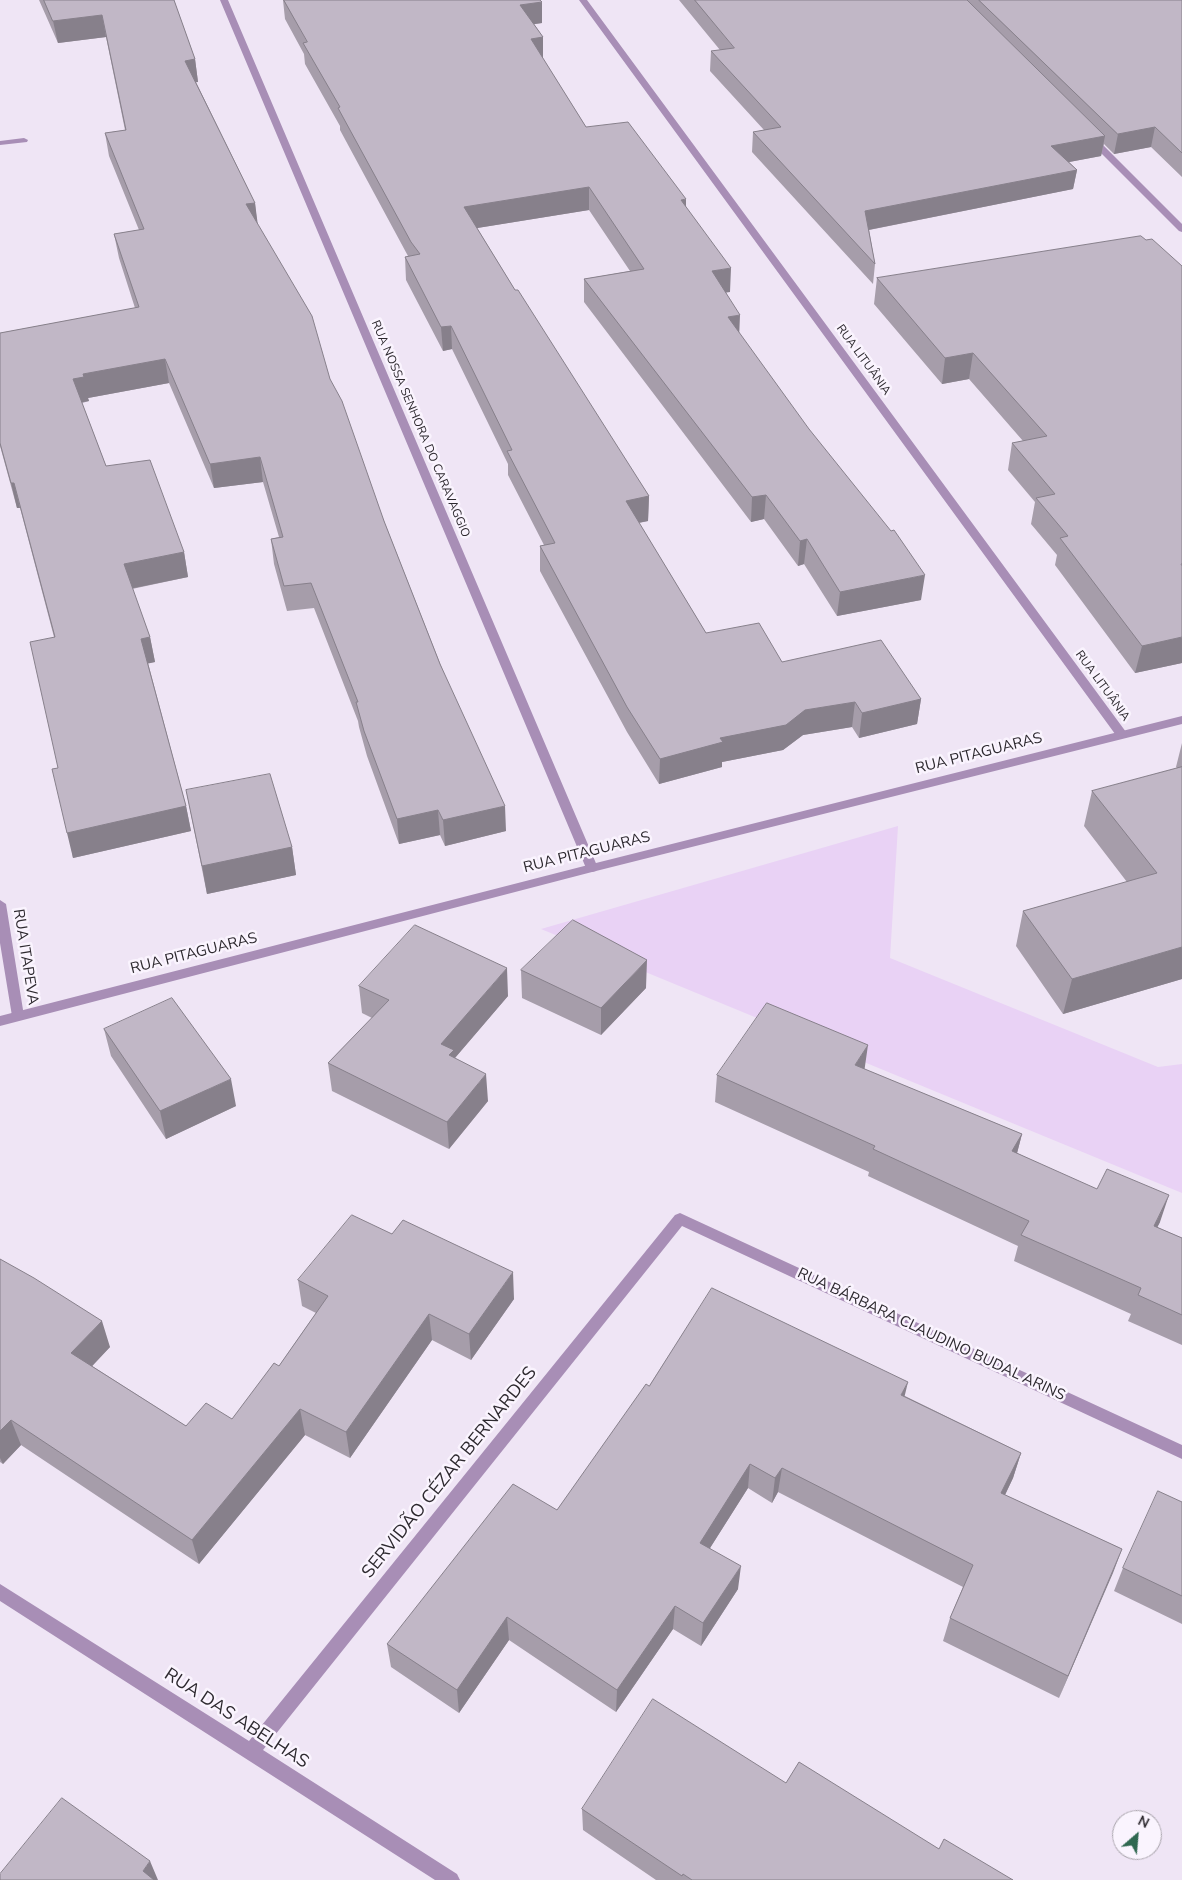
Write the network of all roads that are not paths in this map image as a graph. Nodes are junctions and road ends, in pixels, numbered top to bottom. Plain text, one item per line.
1 (224, 0) edge
2 (583, 0) edge
3 (1084, 132) edge
4 (24, 140) dead end
5 (0, 143) edge
6 (1182, 229) edge
7 (1182, 720) edge
8 (1122, 735) junction
9 (592, 868) junction
10 (0, 904) edge
11 (18, 1016) junction
12 (0, 1021) edge
13 (680, 1219) joint
14 (1182, 1452) edge
15 (0, 1592) edge
16 (251, 1752) junction
17 (451, 1880) edge

1 - 9 street, RUA NOSSA SENHORA DO CARAVAGGIO
2 - 8 street, RUA LITUÂNIA
3 - 6 street
4 - 5 street
7 - 8 street, RUA PITAGUARAS
8 - 9 street, RUA PITAGUARAS
9 - 11 street, RUA PITAGUARAS
10 - 11 street, RUA ITAPEVA
11 - 12 street, RUA PITAGUARAS
13 - 14 street, RUA BÁRBARA CLAUDINO BUDAL ARINS
13 - 16 street, SERVIDÃO CÉZAR BERNARDES
15 - 16 street, RUA DAS ABELHAS
16 - 17 street, RUA DAS ABELHAS

